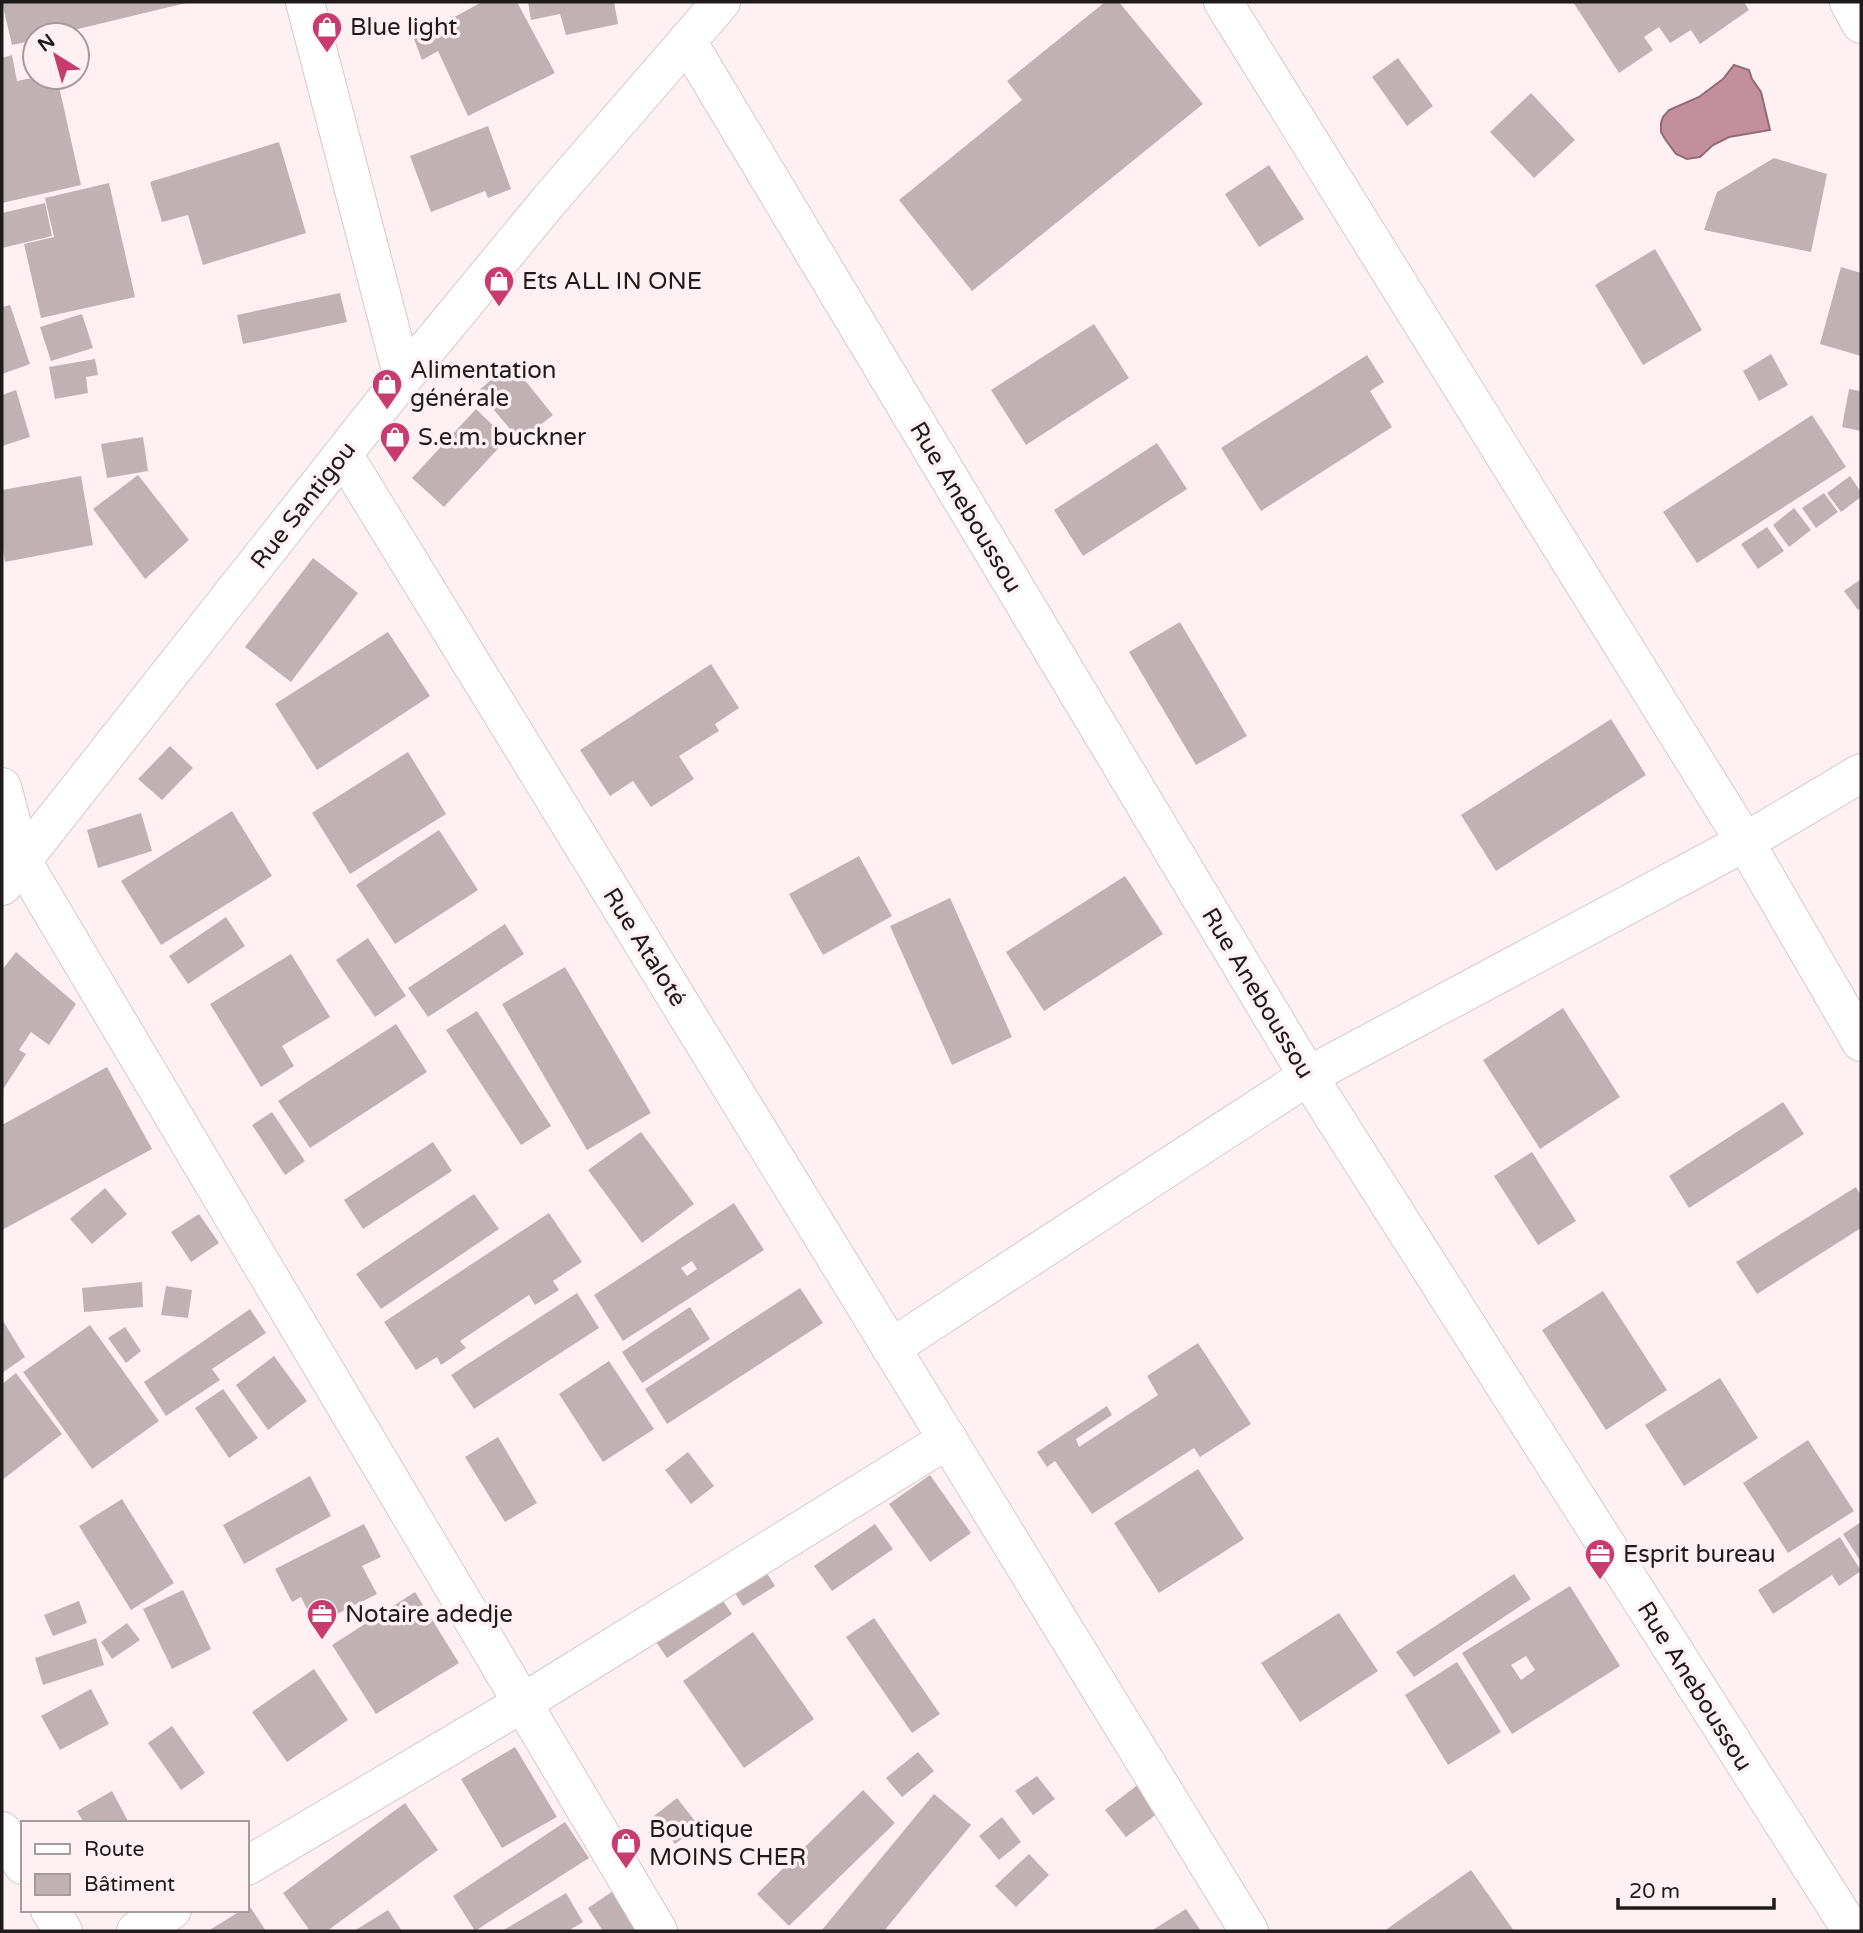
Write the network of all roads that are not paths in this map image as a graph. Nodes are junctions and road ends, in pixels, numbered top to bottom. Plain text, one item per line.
1 (305, 2) edge
2 (721, 2) edge
3 (1223, 2) edge
4 (1849, 2) edge
5 (1861, 24) edge
6 (687, 41) junction
7 (403, 378) junction
8 (343, 454) junction
9 (1861, 773) edge
10 (2, 787) edge
11 (1745, 842) junction
12 (12, 873) edge
13 (1861, 1042) edge
14 (1308, 1076) junction
15 (891, 1348) junction
16 (948, 1438) junction
17 (521, 1704) junction
18 (2, 1830) edge
19 (21, 1862) edge
20 (248, 1865) edge
21 (51, 1912) edge
22 (169, 1912) edge
23 (63, 1931) edge
24 (136, 1931) edge
25 (658, 1931) edge
26 (1249, 1931) edge
27 (1852, 1931) edge

1 - 7 street
2 - 6 street, Rue Santigou
3 - 11 street
4 - 5 street
6 - 7 street, Rue Santigou
6 - 14 street, Rue Aneboussou
7 - 8 street, Rue Santigou
8 - 12 street, Rue Santigou
8 - 15 street, Rue Ataloté
9 - 11 street
10 - 12 street
11 - 13 street
11 - 14 street
12 - 17 street
14 - 15 street
14 - 27 street, Rue Aneboussou
15 - 16 street, Rue Ataloté
16 - 17 street
16 - 26 street, Rue Ataloté
17 - 20 street
17 - 25 street
18 - 19 street
21 - 23 street
22 - 24 street

